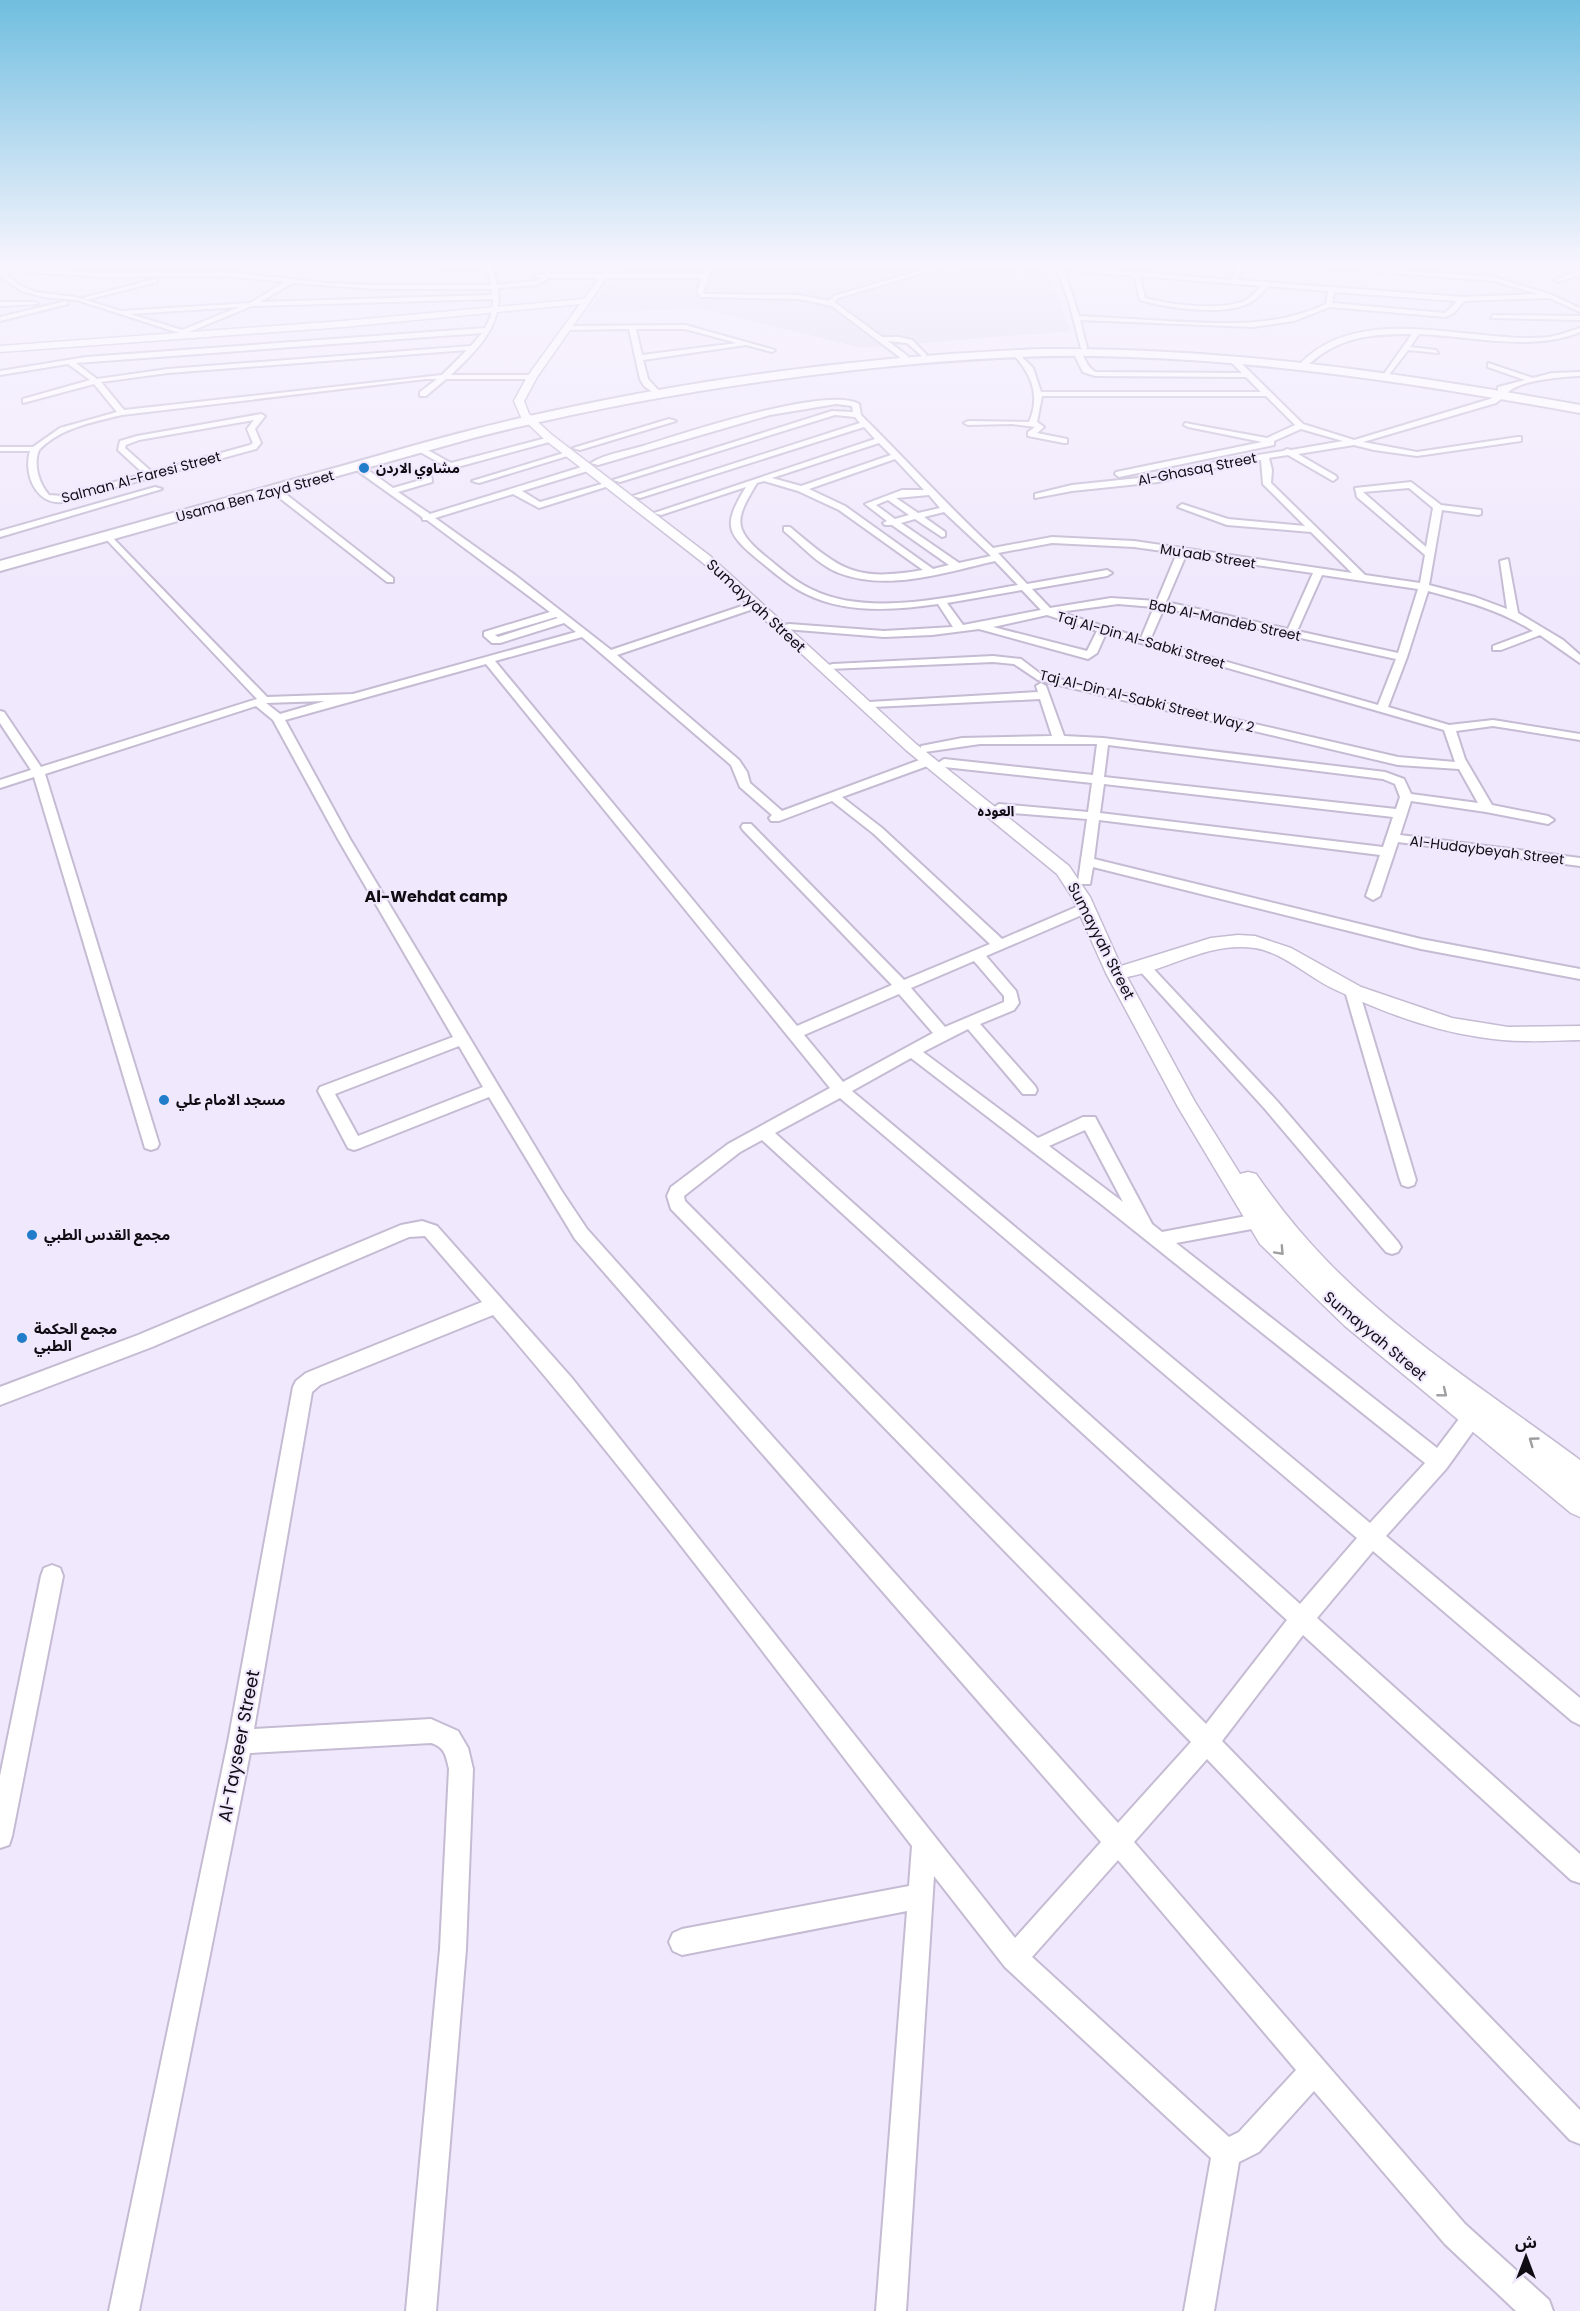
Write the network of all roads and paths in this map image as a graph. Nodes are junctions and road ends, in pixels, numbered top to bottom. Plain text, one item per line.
1 (82, 371) edge
2 (174, 371) edge
3 (452, 371) edge
4 (536, 371) edge
5 (642, 371) edge
6 (781, 371) edge
7 (821, 371) edge
8 (1031, 371) edge
9 (1088, 371) edge
10 (1245, 371) edge
11 (1325, 371) edge
12 (1364, 371) edge
13 (1390, 371) edge
14 (1507, 371) edge
15 (1388, 374) junction
16 (1580, 374) edge
17 (1249, 375) junction
18 (448, 376) junction
19 (532, 377) junction
20 (96, 381) junction
21 (1534, 381) junction
22 (655, 392) junction
23 (423, 394) dead end
24 (1038, 394) junction
25 (1268, 394) junction
26 (1498, 394) junction
27 (258, 397) junction
28 (26, 401) dead end
29 (1580, 407) edge
30 (529, 409) junction
31 (565, 409) junction
32 (1452, 412) junction
33 (122, 413) junction
34 (857, 415) junction
35 (261, 416) junction
36 (672, 422) dead end
37 (968, 423) dead end
38 (865, 424) junction
39 (1032, 424) junction
40 (1188, 424) dead end
41 (1300, 426) junction
42 (470, 428) junction
43 (488, 430) junction
44 (553, 437) junction
45 (1518, 438) dead end
46 (880, 440) junction
47 (1064, 441) dead end
48 (1270, 442) junction
49 (1355, 442) junction
50 (35, 449) junction
51 (419, 449) junction
52 (0, 450) edge
53 (847, 450) junction
54 (573, 451) junction
55 (1291, 453) junction
56 (856, 455) dead end
57 (897, 456) junction
58 (1265, 457) junction
59 (865, 460) dead end
60 (874, 464) junction
61 (592, 466) junction
62 (358, 467) junction
63 (428, 475) dead end
64 (151, 476) junction
65 (1094, 476) dead end
66 (1082, 477) dead end
67 (1333, 478) dead end
68 (766, 479) junction
69 (476, 481) dead end
70 (613, 482) junction
71 (753, 483) junction
72 (1070, 488) junction
73 (158, 489) dead end
74 (801, 489) junction
75 (275, 490) junction
76 (513, 490) junction
77 (391, 491) junction
78 (931, 492) junction
79 (636, 496) junction
80 (1038, 496) dead end
81 (890, 497) junction
82 (1182, 507) dead end
83 (1438, 507) junction
84 (946, 509) junction
85 (1478, 512) dead end
86 (658, 513) junction
87 (917, 516) junction
88 (426, 518) junction
89 (893, 522) junction
90 (870, 528) junction
91 (787, 529) dead end
92 (1314, 530) junction
93 (0, 534) edge
94 (942, 534) dead end
95 (108, 536) junction
96 (1182, 553) junction
97 (994, 554) junction
98 (1429, 554) junction
99 (0, 560) edge
100 (1504, 561) dead end
101 (0, 566) edge
102 (956, 566) junction
103 (930, 571) junction
104 (1318, 572) junction
105 (1107, 573) dead end
106 (1362, 577) junction
107 (390, 580) dead end
108 (1025, 587) junction
109 (1424, 587) junction
110 (940, 600) junction
111 (1159, 604) junction
112 (755, 605) junction
113 (1048, 612) junction
114 (1514, 614) junction
115 (562, 616) junction
116 (979, 626) junction
117 (789, 627) junction
118 (960, 629) junction
119 (1102, 630) junction
120 (1542, 631) junction
121 (584, 633) junction
122 (1291, 633) junction
123 (844, 634) junction
124 (806, 642) junction
125 (1144, 642) junction
126 (1497, 648) dead end
127 (610, 654) junction
128 (1402, 657) junction
129 (1580, 660) edge
130 (489, 661) junction
131 (833, 667) junction
132 (1038, 677) junction
133 (1044, 695) junction
134 (358, 697) junction
135 (261, 701) junction
136 (873, 704) junction
137 (1382, 708) junction
138 (0, 714) edge
139 (278, 718) junction
140 (1449, 728) junction
141 (1580, 737) edge
142 (1059, 738) junction
143 (1102, 741) junction
144 (933, 758) junction
145 (1462, 766) junction
146 (38, 771) junction
147 (1099, 779) junction
148 (0, 784) edge
149 (833, 796) junction
150 (1406, 797) junction
151 (999, 808) junction
152 (1487, 808) junction
153 (1402, 814) junction
154 (1094, 816) junction
155 (1548, 820) dead end
156 (747, 827) dead end
157 (1394, 838) junction
158 (1388, 852) junction
159 (1087, 861) junction
160 (1580, 862) edge
161 (1085, 881) junction
162 (1373, 896) dead end
163 (1086, 908) junction
164 (1000, 945) junction
165 (977, 955) junction
166 (1129, 970) junction
167 (1580, 974) edge
168 (901, 986) junction
169 (1352, 991) junction
170 (971, 1023) junction
171 (794, 1034) junction
172 (943, 1035) junction
173 (1578, 1036) edge
174 (464, 1039) junction
175 (912, 1051) junction
176 (493, 1089) junction
177 (840, 1089) junction
178 (1029, 1090) dead end
179 (763, 1132) junction
180 (151, 1144) dead end
181 (1035, 1146) junction
182 (1408, 1180) dead end
183 (1257, 1221) junction
184 (1152, 1237) junction
185 (1392, 1247) dead end
186 (496, 1305) junction
187 (0, 1396) edge
188 (1472, 1417) junction
189 (1439, 1462) junction
190 (1580, 1474) edge
191 (1580, 1504) edge
192 (1371, 1537) junction
193 (52, 1576) dead end
194 (1302, 1619) junction
195 (1580, 1713) edge
196 (240, 1742) junction
197 (1207, 1742) junction
198 (8, 1754) edge
199 (0, 1836) edge
200 (1119, 1843) junction
201 (924, 1844) junction
202 (1580, 1871) edge
203 (920, 1896) junction
204 (682, 1942) dead end
205 (1014, 1958) junction
206 (1314, 2070) junction
207 (1580, 2130) edge
208 (1226, 2153) junction
209 (124, 2311) edge
210 (421, 2311) edge
211 (891, 2311) edge
212 (1198, 2311) edge
213 (1538, 2311) edge

1 - 20 street
2 - 20 street
3 - 18 street
4 - 19 street
5 - 22 street
6 - 22 highway, Usama Ben Zayd Street
7 - 22 highway, Usama Ben Zayd Street
8 - 24 street
9 - 17 street
10 - 17 street
11 - 26 highway, Usama Ben Zayd Street
12 - 15 highway, Usama Ben Zayd Street
13 - 15 street
14 - 21 street
15 - 26 highway, Usama Ben Zayd Street
16 - 21 street
17 - 25 street
18 - 19 street
18 - 23 street
18 - 27 street
19 - 30 street
20 - 28 street
20 - 33 street
21 - 26 street
22 - 31 highway, Usama Ben Zayd Street
24 - 25 street
24 - 39 street
25 - 41 street
26 - 29 highway, Usama Ben Zayd Street
26 - 29 highway, Usama Ben Zayd Street
26 - 32 street
26 - 32 street
27 - 33 street
27 - 35 street
30 - 31 highway, Usama Ben Zayd Street
30 - 31 highway
30 - 42 highway, Usama Ben Zayd Street
30 - 42 highway
30 - 43 highway, Usama Ben Zayd Street
30 - 44 street, Sumayyah Street
31 - 44 highway
32 - 49 street, Al-Ghasaq Street
33 - 50 street
34 - 38 street, Taj Al-Din Al-Sabki Street
34 - 61 street, Taj Al-Din Al-Sabki Street
34 - 70 street
35 - 64 street, Salman Al-Faresi Street
35 - 64 street
36 - 54 street
37 - 39 street
38 - 46 street, Taj Al-Din Al-Sabki Street
38 - 79 street
39 - 47 street
40 - 48 street
41 - 48 street
41 - 49 street
42 - 99 highway, Usama Ben Zayd Street
43 - 44 highway
43 - 51 highway, Usama Ben Zayd Street
44 - 51 street
44 - 54 street, Sumayyah Street
45 - 49 street
46 - 53 street
46 - 57 street, Taj Al-Din Al-Sabki Street
48 - 55 street
48 - 65 street
49 - 55 street, Al-Ghasaq Street
50 - 52 street
50 - 64 street, Salman Al-Faresi Street
51 - 62 highway, Usama Ben Zayd Street
53 - 56 street
53 - 68 street
54 - 61 street, Sumayyah Street
54 - 69 street
55 - 58 street, Al-Ghasaq Street
55 - 67 street
57 - 60 street
57 - 78 street, Taj Al-Din Al-Sabki Street
58 - 72 street, Al-Ghasaq Street
58 - 92 street
59 - 60 street
60 - 74 street
61 - 70 street, Sumayyah Street
61 - 76 street
62 - 75 highway, Usama Ben Zayd Street
62 - 77 street
63 - 77 street
66 - 72 street
68 - 71 street
68 - 74 street
70 - 76 street
70 - 79 street, Sumayyah Street
70 - 112 street, Sumayyah Street
71 - 86 street
71 - 110 street
72 - 80 street, Al-Ghasaq Street
73 - 93 street
74 - 90 street
75 - 95 highway, Usama Ben Zayd Street
75 - 107 street
76 - 88 street
77 - 88 street
78 - 81 street
78 - 84 street, Taj Al-Din Al-Sabki Street
79 - 86 street, Sumayyah Street
81 - 87 street
81 - 89 street
82 - 92 street
83 - 85 street
83 - 98 street
83 - 98 street
84 - 87 street
84 - 97 street, Taj Al-Din Al-Sabki Street
86 - 117 street, Sumayyah Street
87 - 89 street
87 - 94 street
88 - 115 street
89 - 90 street
89 - 102 street
90 - 103 street
91 - 103 street, Mu'aab Street
92 - 106 street
95 - 101 highway, Usama Ben Zayd Street
95 - 135 street
96 - 97 street, Mu'aab Street
96 - 104 street, Mu'aab Street
96 - 111 street
97 - 102 street, Mu'aab Street
97 - 108 street, Taj Al-Din Al-Sabki Street
98 - 109 street
100 - 114 street
102 - 103 street, Mu'aab Street
104 - 106 street, Mu'aab Street
104 - 122 street
105 - 108 street
106 - 109 street, Mu'aab Street
108 - 110 street
108 - 113 street, Taj Al-Din Al-Sabki Street
109 - 114 street
109 - 128 street
110 - 118 street
111 - 113 street, Bab Al-Mandeb Street
111 - 122 street, Bab Al-Mandeb Street
111 - 125 street
112 - 127 street
112 - 144 street, Sumayyah Street
113 - 116 street, Bab Al-Mandeb Street
113 - 119 street, Taj Al-Din Al-Sabki Street
114 - 120 street
115 - 115 street
115 - 121 street
116 - 118 street, Bab Al-Mandeb Street
116 - 119 street
117 - 123 street
117 - 124 street, Sumayyah Street
118 - 123 street, Bab Al-Mandeb Street
119 - 125 street, Taj Al-Din Al-Sabki Street
120 - 126 street
120 - 129 street
121 - 127 street
121 - 130 street
122 - 128 street, Bab Al-Mandeb Street
123 - 124 street
124 - 131 street, Sumayyah Street
125 - 137 street, Taj Al-Din Al-Sabki Street
127 - 149 street
128 - 137 street
130 - 134 street
130 - 171 street
131 - 132 street, Taj Al-Din Al-Sabki Street Way 2
131 - 136 street, Sumayyah Street
132 - 133 street
132 - 145 street, Taj Al-Din Al-Sabki Street Way 2
133 - 136 street
133 - 142 street
134 - 135 street
134 - 139 street
135 - 139 street
135 - 146 street
136 - 144 street, Sumayyah Street
137 - 140 street, Taj Al-Din Al-Sabki Street
138 - 146 street
139 - 174 street
140 - 141 street
140 - 145 street
142 - 143 street
142 - 144 street
143 - 147 street
143 - 150 street
144 - 147 street
144 - 149 street
144 - 151 street, Sumayyah Street
144 - 163 street, Sumayyah Street
145 - 152 street
146 - 148 street
146 - 180 street
147 - 153 street
147 - 154 street
149 - 164 street
150 - 152 street
150 - 153 street
151 - 154 street
151 - 161 street, Sumayyah Street
152 - 155 street
153 - 157 street
154 - 158 street
154 - 159 street
156 - 168 street
157 - 158 street
157 - 160 street, Al-Hudaybeyah Street
158 - 162 street
159 - 161 street
159 - 167 street
161 - 166 street, Sumayyah Street
163 - 164 street
163 - 166 street, Sumayyah Street
164 - 165 street
165 - 168 street
165 - 170 street
166 - 169 street
166 - 183 street, Sumayyah Street
166 - 185 street
190 -> 166 street, Sumayyah Street
168 - 171 street
168 - 172 street
169 - 173 street
169 - 182 street
170 - 172 street
170 - 178 street
171 - 177 street
172 - 175 street
174 - 176 street
174 - 176 street
175 - 177 street
175 - 181 street
176 - 200 street
177 - 179 street
177 - 192 street
179 - 194 street
179 - 197 street
181 - 184 street
181 - 184 street
183 - 184 street
183 -> 188 street, Sumayyah Street
184 - 189 street
186 - 187 street
186 - 196 street, Al-Tayseer Street
186 - 201 street
188 - 189 street
188 - 191 street, Sumayyah Street
189 - 192 street
192 - 194 street
192 - 195 street
193 - 198 street
194 - 197 street
194 - 202 street
196 - 209 street, Al-Tayseer Street
196 - 210 street
197 - 200 street
197 - 207 street
198 - 199 street
200 - 205 street
200 - 206 street
201 - 203 street
201 - 205 street
203 - 204 street
203 - 211 street
205 - 208 street
206 - 208 street
206 - 213 street
208 - 212 street

